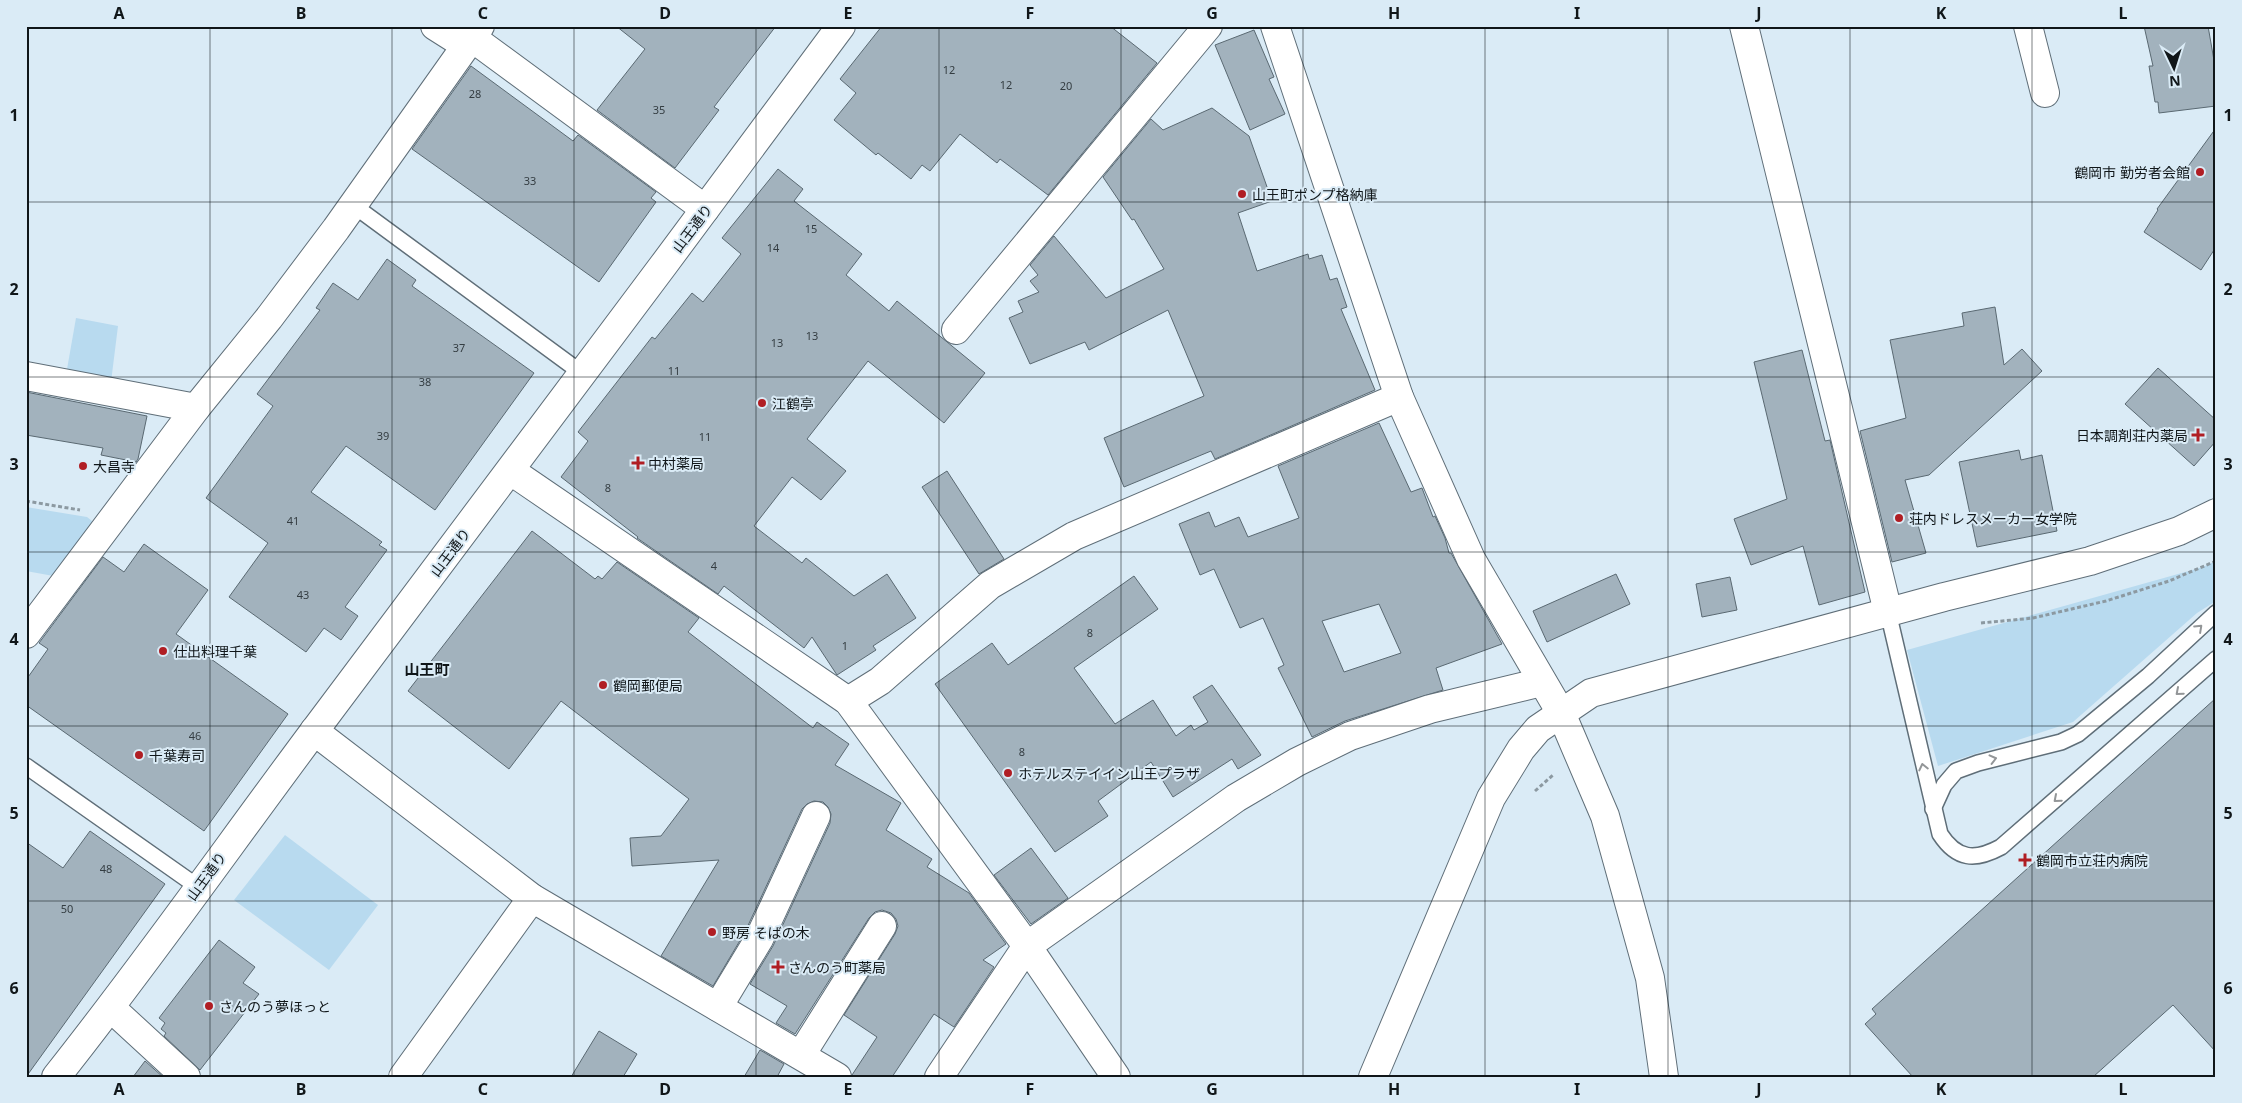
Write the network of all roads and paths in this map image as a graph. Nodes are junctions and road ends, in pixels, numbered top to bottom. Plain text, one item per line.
1 (435, 26) edge
2 (841, 26) edge
3 (1208, 26) edge
4 (1275, 26) edge
5 (1744, 26) edge
6 (2028, 26) edge
7 (472, 36) edge
8 (2046, 93) dead end
9 (353, 205) junction
10 (705, 209) junction
11 (956, 330) dead end
12 (583, 374) junction
13 (26, 376) edge
14 (1400, 397) junction
15 (196, 408) junction
16 (511, 471) junction
17 (26, 501) edge
18 (89, 512) dead end
19 (2216, 513) edge
20 (2216, 561) edge
21 (1888, 612) junction
22 (2216, 613) edge
23 (1979, 623) dead end
24 (26, 634) edge
25 (2216, 659) edge
26 (1542, 682) junction
27 (848, 701) junction
28 (1561, 713) junction
29 (314, 731) junction
30 (1578, 752) junction
31 (26, 766) edge
32 (1530, 796) dead end
33 (1932, 809) junction
34 (816, 816) dead end
35 (198, 887) junction
36 (532, 898) junction
37 (882, 926) dead end
38 (1027, 946) junction
39 (718, 1007) junction
40 (111, 1008) junction
41 (801, 1055) junction
42 (56, 1077) edge
43 (186, 1077) edge
44 (403, 1077) edge
45 (838, 1077) edge
46 (940, 1077) edge
47 (1116, 1077) edge
48 (1373, 1077) edge
49 (1664, 1077) edge

1 - 7 street
2 - 10 street, 山王通り
3 - 11 street
4 - 14 street
5 - 21 street
6 - 8 street
7 - 9 street
7 - 10 street
9 - 12 lane
9 - 15 street
10 - 12 street, 山王通り
12 - 16 street, 山王通り
13 - 15 street
14 - 26 street
14 - 27 street
15 - 24 street
16 - 27 street
16 - 29 street, 山王通り
17 - 18 path
19 - 21 street
20 - 23 path
21 - 28 street
33 -> 21 lane
33 -> 22 lane
25 -> 33 lane
26 - 28 street
26 - 38 street
27 - 38 street
28 - 30 street
28 - 48 street
29 - 35 street, 山王通り
29 - 36 street
30 - 32 path
30 - 49 street
31 - 35 lane
34 - 39 street
35 - 40 street, 山王通り
36 - 39 street
36 - 44 street
37 - 41 street
38 - 46 street
38 - 47 street
39 - 41 street
40 - 42 street, 山王通り
40 - 43 street
41 - 45 street

